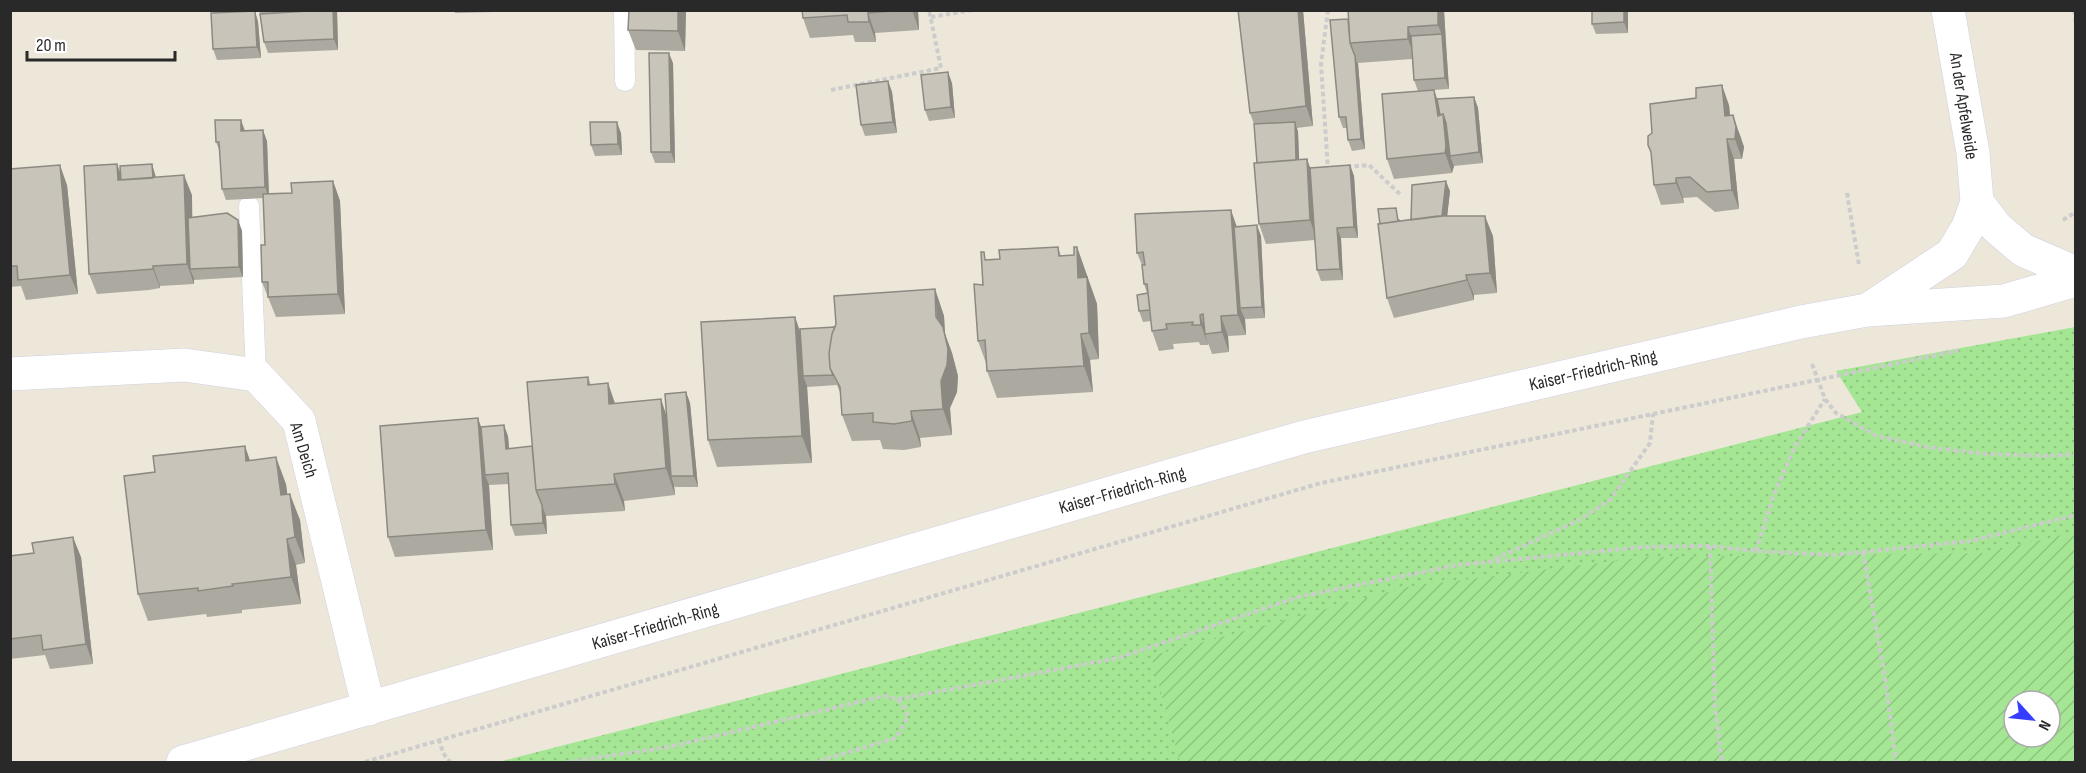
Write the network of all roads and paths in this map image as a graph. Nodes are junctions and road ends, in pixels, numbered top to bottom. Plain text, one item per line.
1 (624, 10) edge
2 (929, 10) edge
3 (972, 10) edge
4 (1328, 10) edge
5 (1948, 10) edge
6 (2074, 10) edge
7 (931, 17) junction
8 (2076, 25) edge
9 (625, 81) dead end
10 (831, 90) dead end
11 (1847, 193) dead end
12 (1402, 196) dead end
13 (1977, 202) junction
14 (249, 206) dead end
15 (1858, 256) dead end
16 (2076, 273) edge
17 (2076, 280) edge
18 (1868, 310) junction
19 (1966, 349) dead end
20 (10, 374) edge
21 (256, 375) junction
22 (1816, 380) junction
23 (1825, 399) junction
24 (1653, 414) junction
25 (2076, 454) edge
26 (2076, 515) edge
27 (1710, 546) junction
28 (1756, 551) junction
29 (1863, 552) junction
30 (1491, 560) junction
31 (898, 699) junction
32 (369, 709) junction
33 (183, 762) edge
34 (365, 762) edge
35 (568, 762) edge
36 (815, 762) edge
37 (1722, 762) edge
38 (1896, 762) edge

1 - 9 lane
2 - 7 path
3 - 7 path
4 - 12 path
5 - 13 street, An der Apfelweide
6 - 8 path
7 - 10 path
11 - 15 path
13 - 16 street
13 - 18 street, An der Apfelweide
14 - 21 lane
17 - 18 street, Kaiser-Friedrich-Ring
18 - 32 street, Kaiser-Friedrich-Ring
19 - 22 path
20 - 21 street
21 - 32 street, Am Deich
22 - 23 path
22 - 24 path
23 - 25 path
23 - 28 path
24 - 30 path
24 - 34 path
26 - 29 path
27 - 28 path
27 - 30 path
27 - 37 path
28 - 29 path
29 - 38 path
30 - 31 path
31 - 35 path
31 - 36 path
32 - 33 street, Kaiser-Friedrich-Ring

